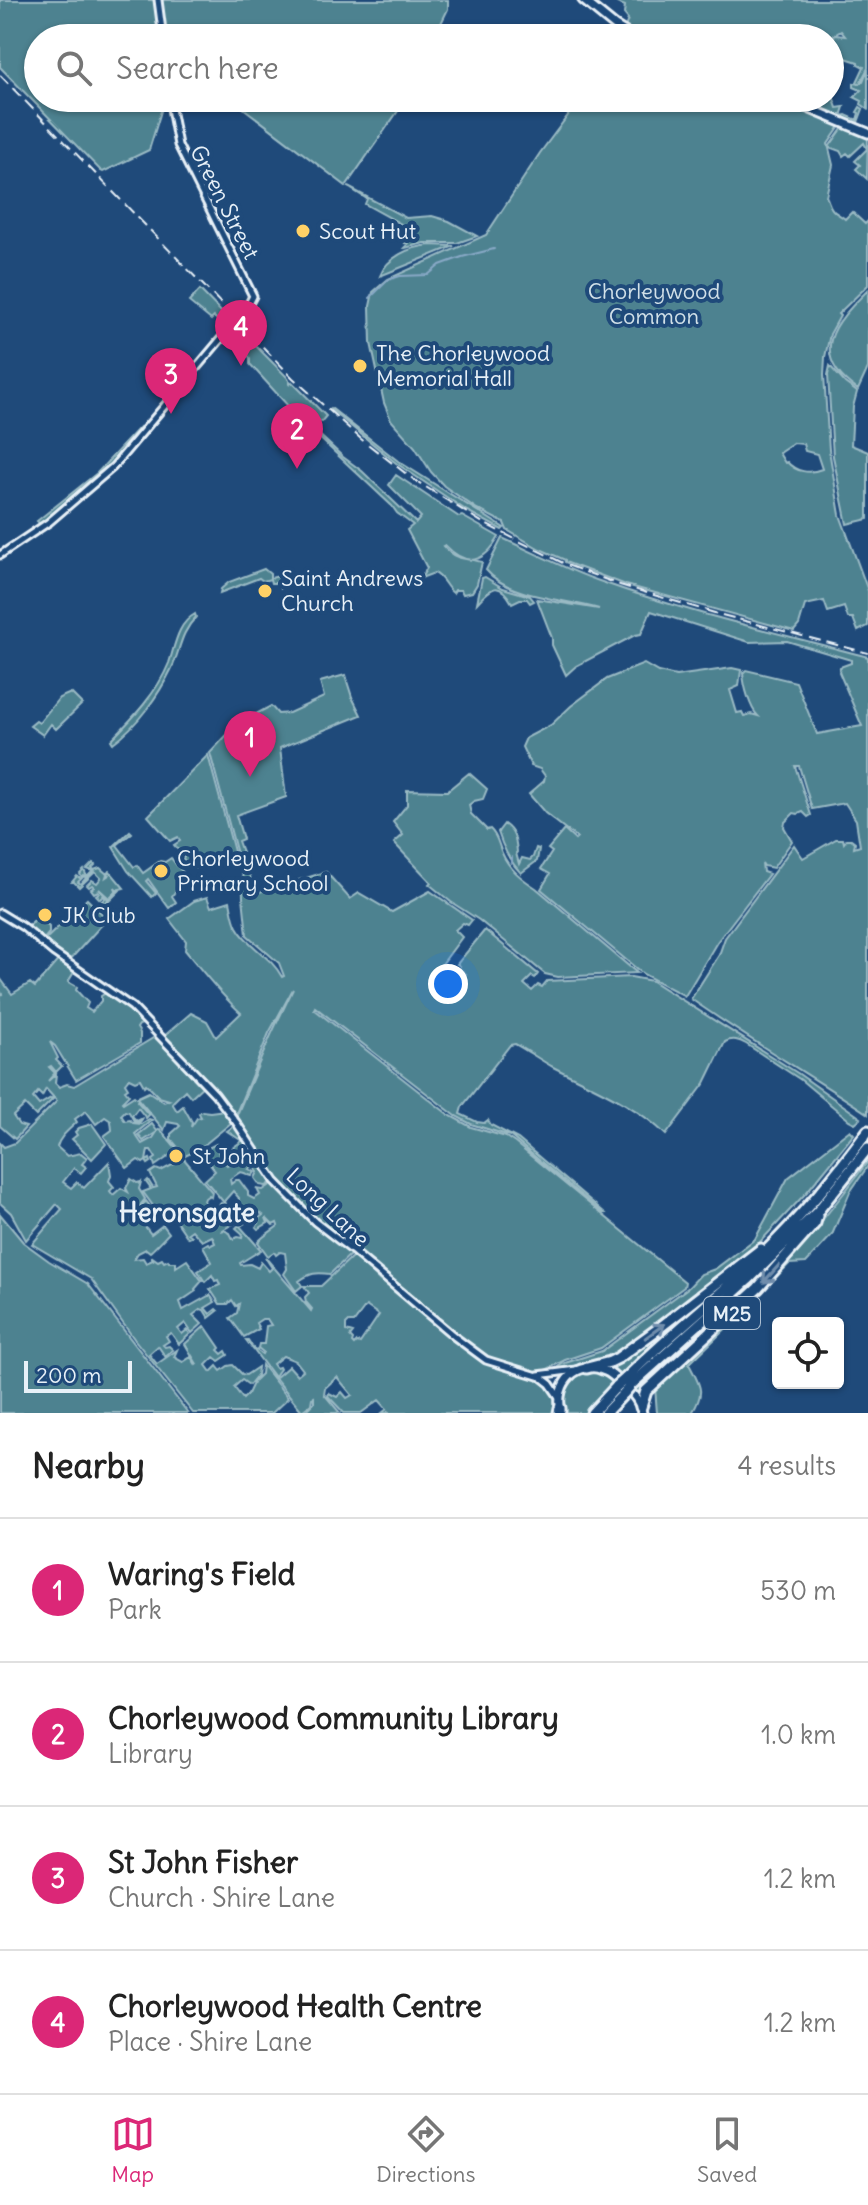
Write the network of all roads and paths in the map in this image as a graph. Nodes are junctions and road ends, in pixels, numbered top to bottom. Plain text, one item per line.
1 (158, 0) edge
2 (583, 0) edge
3 (161, 24) edge
4 (613, 24) edge
5 (172, 112) edge
6 (818, 112) edge
7 (868, 133) edge
8 (0, 555) edge
9 (0, 913) edge
10 (868, 1131) edge
11 (868, 1148) edge
12 (817, 1212) junction
13 (775, 1242) junction
14 (584, 1369) junction
15 (537, 1375) junction
16 (624, 1386) junction
17 (560, 1408) edge
18 (641, 1410) edge
19 (592, 1413) edge
20 (605, 1413) edge

1 - 3 street
2 - 4 main road
5 - 8 street, Green Street
6 - 7 main road
9 - 15 street, Long Lane
10 - 13 highway, M25
11 - 12 highway, M25
12 - 16 highway, M25
12 -> 18 highway, M25
14 -> 13 highway, M25
13 - 16 highway, M25
14 - 15 street, Long Lane
14 - 17 main road
14 - 18 main road
15 - 17 street
16 - 19 highway, M25
16 - 20 highway, M25

